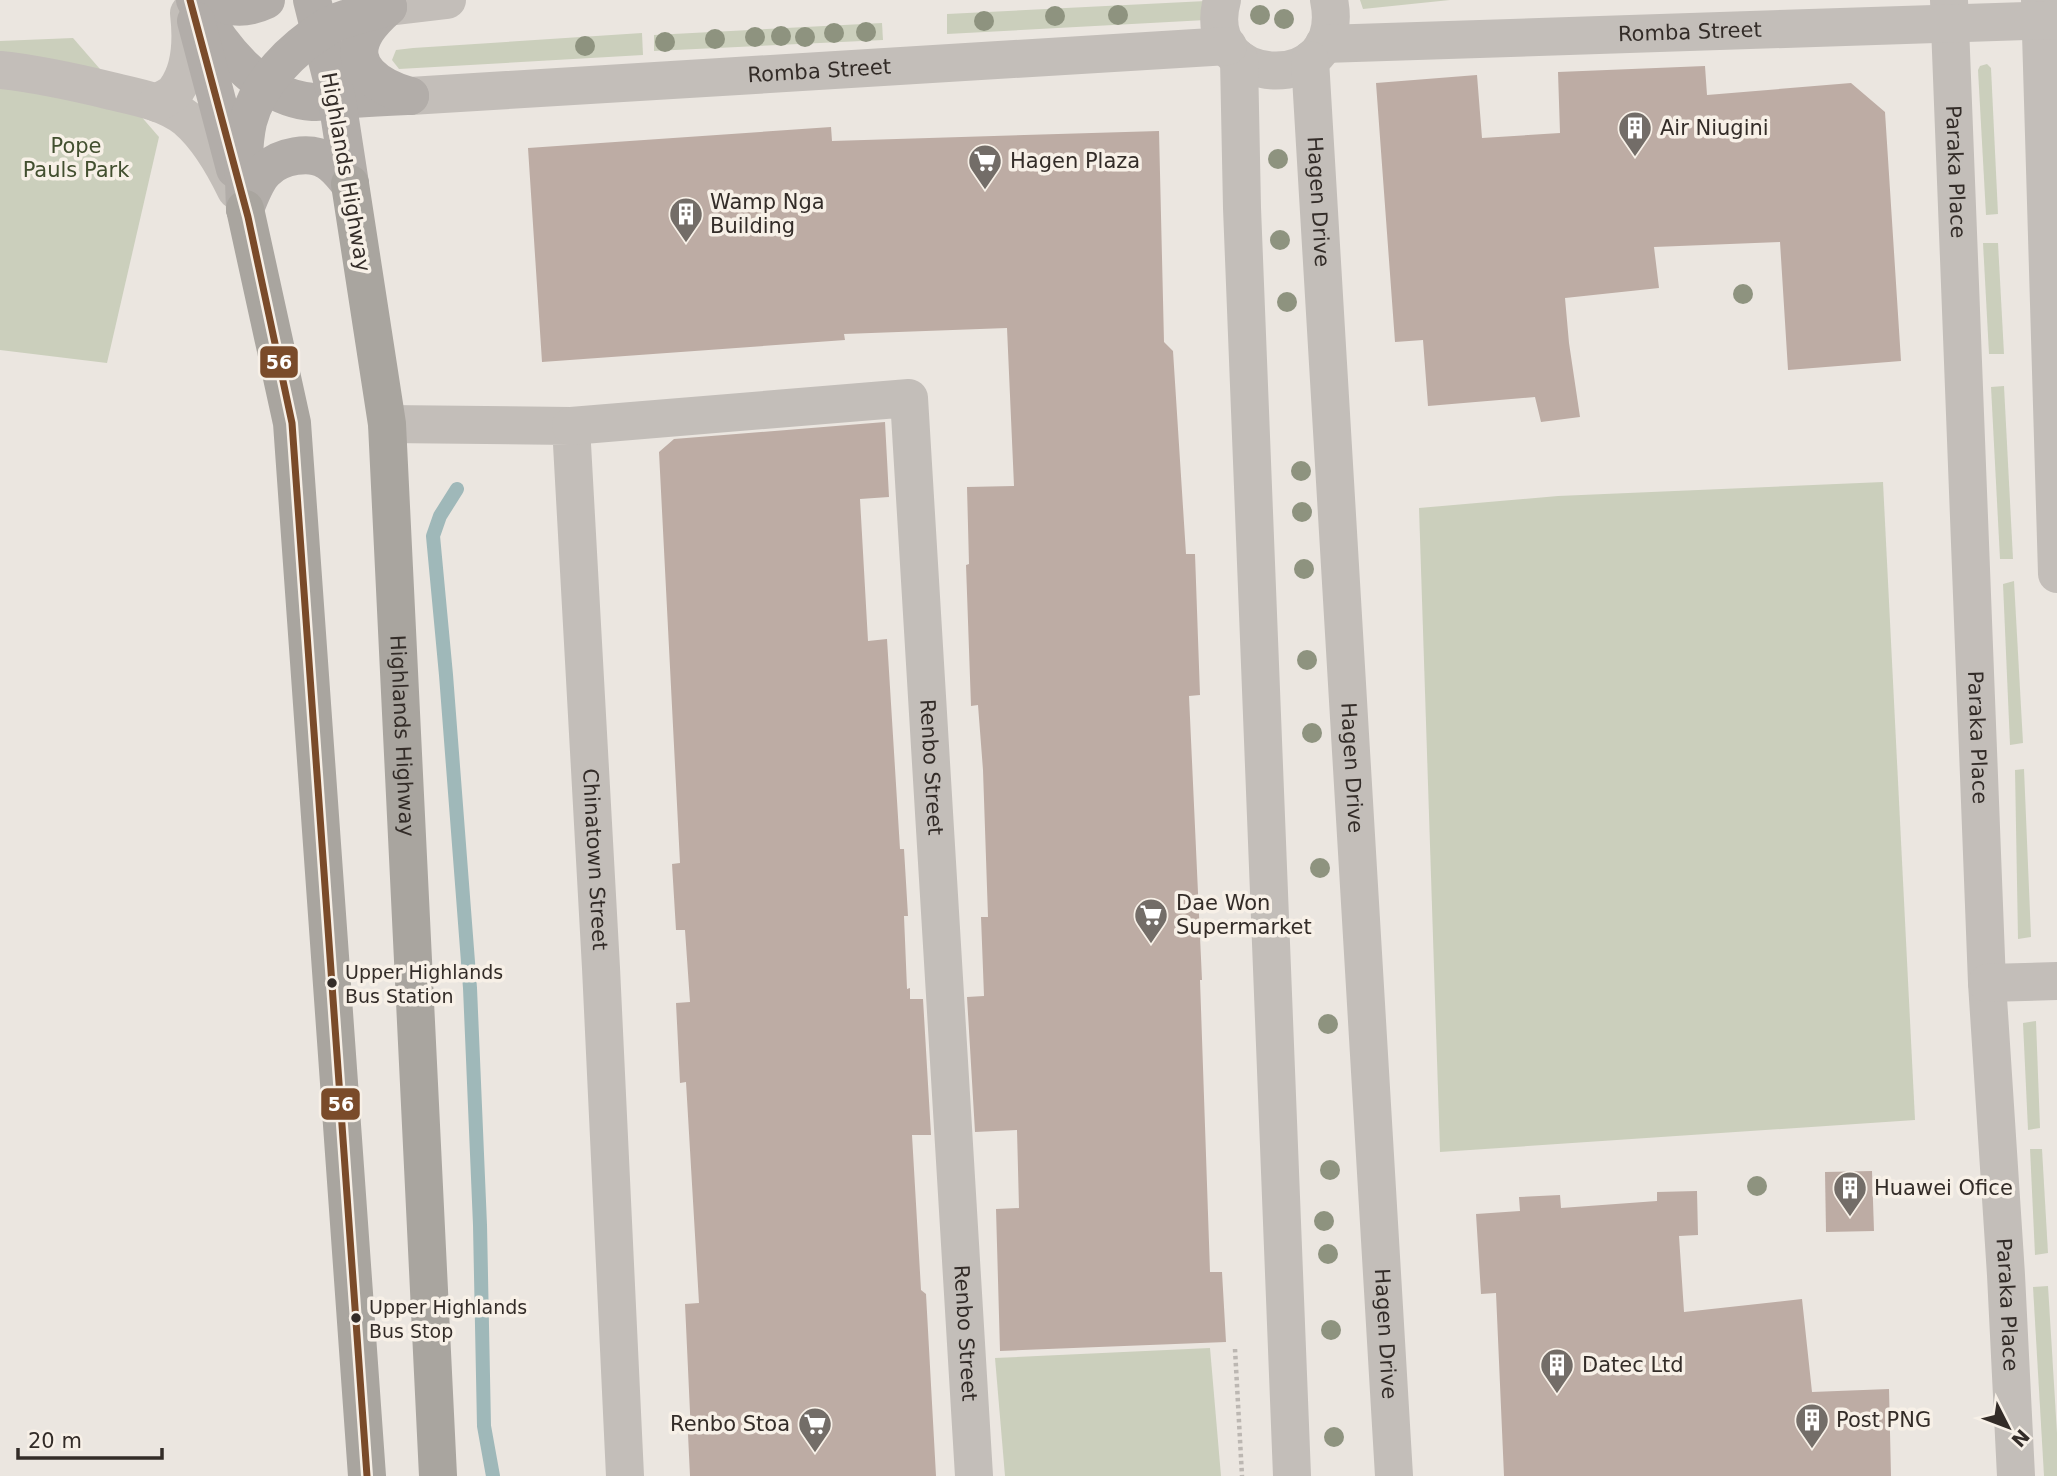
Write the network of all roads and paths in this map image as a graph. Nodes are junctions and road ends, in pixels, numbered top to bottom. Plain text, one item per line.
1 (191, 0) edge
2 (212, 0) edge
3 (266, 0) edge
4 (447, 0) edge
5 (1223, 0) edge
6 (1329, 0) edge
7 (374, 3) edge
8 (1949, 12) edge
9 (2045, 14) edge
10 (316, 16) edge
11 (1233, 52) junction
12 (1317, 52) junction
13 (0, 70) edge
14 (266, 84) junction
15 (410, 96) junction
16 (337, 100) junction
17 (157, 103) junction
18 (350, 184) junction
19 (245, 209) junction
20 (387, 424) junction
21 (570, 426) junction
22 (2057, 574) edge
23 (2057, 981) edge
24 (1987, 983) junction
25 (1234, 1349) dead end
26 (367, 1476) edge
27 (438, 1476) edge
28 (625, 1476) edge
29 (974, 1476) edge
30 (1242, 1476) edge
31 (1292, 1476) edge
32 (1394, 1476) edge
33 (2016, 1476) edge

1 - 14 main road
1 - 17 street
1 - 19 main road
2 - 3 main road
4 - 7 street
5 - 11 street
6 - 12 street, Hagen Drive
7 - 10 main road
7 - 15 main road
8 - 9 street, Romba Street
8 - 12 street, Romba Street
8 - 24 street, Paraka Place
9 - 22 street
10 - 14 main road
10 - 16 main road, Highlands Highway
11 - 12 street, Romba Street
11 - 15 street, Romba Street
11 - 31 street
12 - 32 street, Hagen Drive
13 - 17 street
14 - 16 main road
14 - 19 main road
15 - 16 main road
15 - 18 main road
16 - 18 main road, Highlands Highway
17 - 19 street
18 - 19 main road
18 - 20 highway, Highlands Highway
19 - 26 highway
20 - 21 street
20 - 27 highway, Highlands Highway
21 - 28 street, Chinatown Street
21 - 29 street, Renbo Street
23 - 24 street
24 - 33 street, Paraka Place
25 - 30 path

